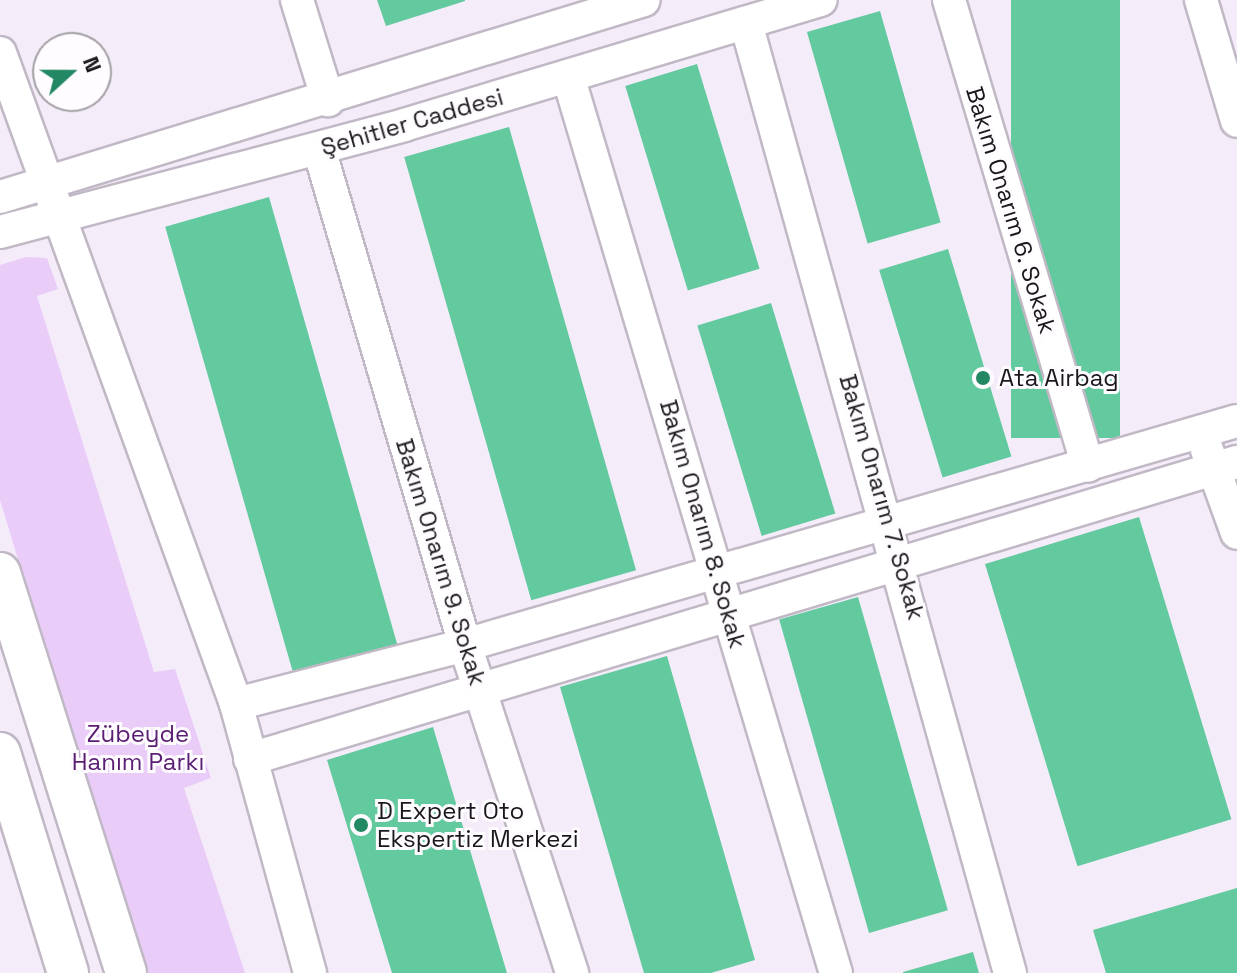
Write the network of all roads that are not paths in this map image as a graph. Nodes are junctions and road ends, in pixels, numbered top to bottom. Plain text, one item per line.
1 (297, 0) edge
2 (644, 0) edge
3 (821, 0) edge
4 (949, 0) edge
5 (1201, 0) edge
6 (746, 23) junction
7 (0, 53) edge
8 (568, 76) junction
9 (328, 100) junction
10 (1237, 121) edge
11 (319, 149) junction
12 (48, 183) junction
13 (0, 197) edge
14 (61, 217) junction
15 (0, 232) edge
16 (1237, 421) edge
17 (1201, 432) junction
18 (1226, 465) edge
19 (1088, 466) junction
20 (891, 524) junction
21 (1237, 533) edge
22 (901, 563) junction
23 (719, 572) junction
24 (0, 573) edge
25 (730, 614) junction
26 (465, 645) junction
27 (479, 690) junction
28 (236, 704) junction
29 (1, 757) edge
30 (250, 759) junction
31 (68, 783) junction
32 (7, 803) edge
33 (68, 973) edge
34 (126, 973) edge
35 (310, 973) edge
36 (572, 973) edge
37 (836, 973) edge
38 (1010, 973) edge

1 - 9 street
2 - 9 street, Şehitler Caddesi
3 - 6 street, Şehitler Caddesi
4 - 19 street, Bakım Onarım 6. Sokak
5 - 10 street
6 - 8 street, Şehitler Caddesi
6 - 20 street, Bakım Onarım 7. Sokak
7 - 12 street
8 - 11 street, Şehitler Caddesi
8 - 23 street, Bakım Onarım 8. Sokak
9 - 12 street, Şehitler Caddesi
11 - 14 street, Şehitler Caddesi
11 - 26 street, Bakım Onarım 9. Sokak
12 - 13 street, Şehitler Caddesi
12 - 14 street
14 - 15 street, Şehitler Caddesi
14 - 28 street
16 - 17 street
17 - 18 street
17 - 19 street
18 - 21 street
18 - 22 street
19 - 20 street
20 - 22 street, Bakım Onarım 7. Sokak
20 - 23 street
22 - 25 street
22 - 38 street, Bakım Onarım 7. Sokak
23 - 25 street, Bakım Onarım 8. Sokak
23 - 26 street
24 - 31 main road
25 - 27 street
25 - 37 street, Bakım Onarım 8. Sokak
26 - 27 street, Bakım Onarım 9. Sokak
26 - 28 street
27 - 30 street
27 - 36 street, Bakım Onarım 9. Sokak
28 - 30 street
29 - 32 main road
30 - 35 street
31 - 32 main road
31 - 34 main road
32 - 33 main road

